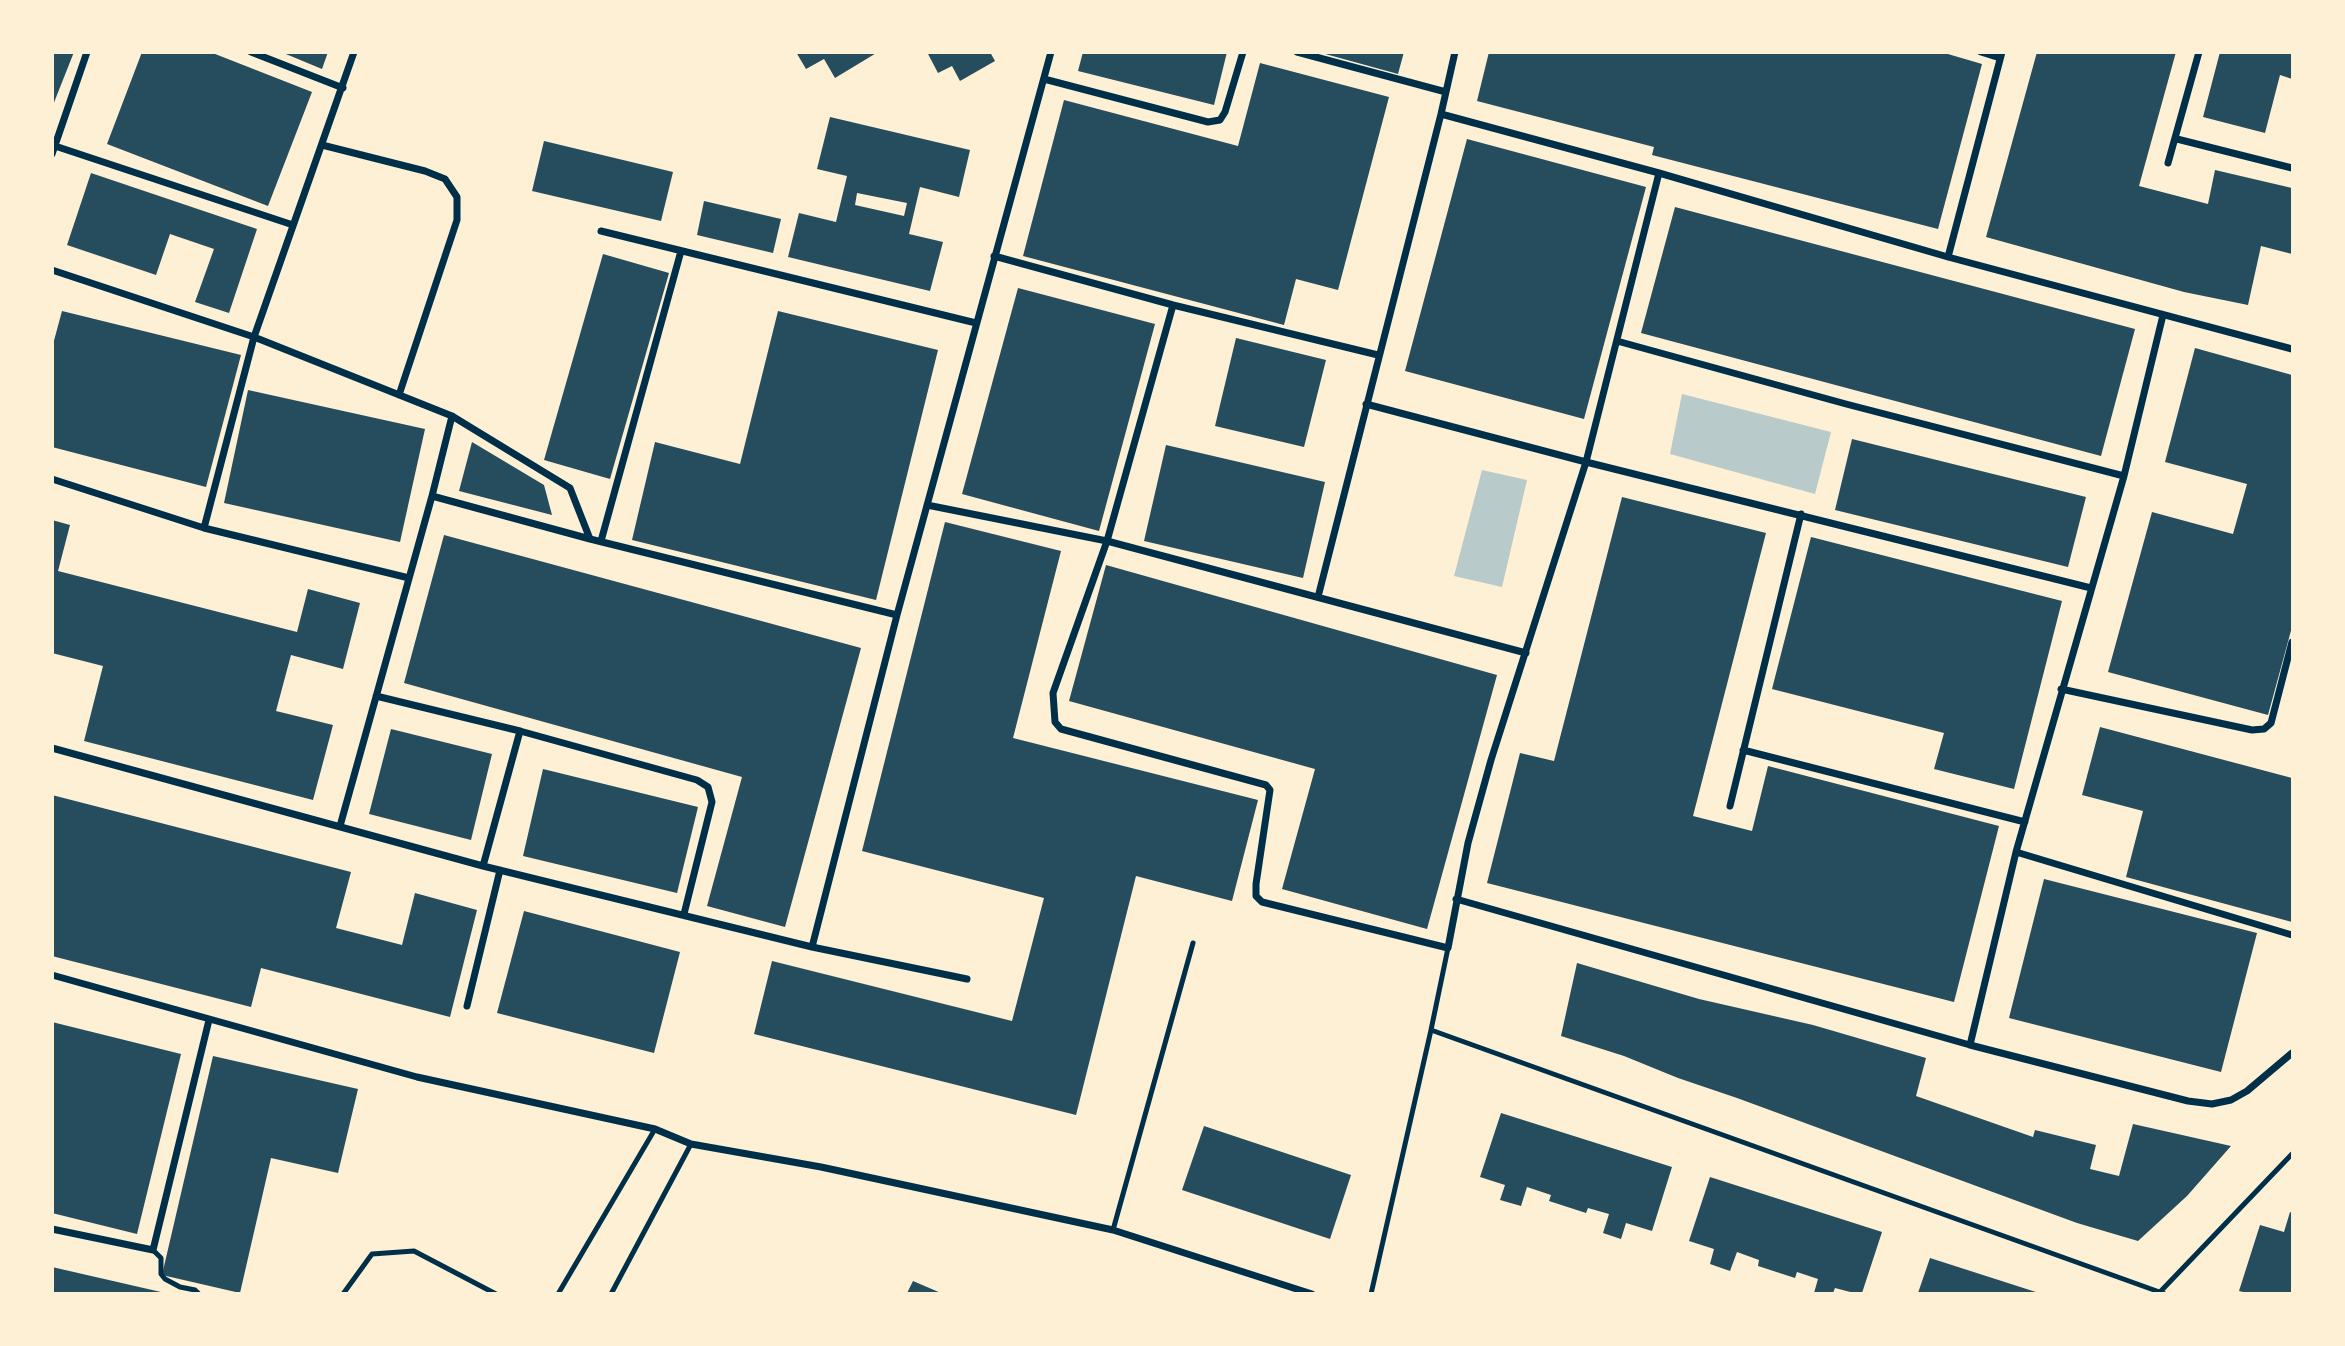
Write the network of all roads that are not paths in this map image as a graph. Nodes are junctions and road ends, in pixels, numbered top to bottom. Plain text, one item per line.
1 (87, 52) edge
2 (251, 52) edge
3 (354, 52) edge
4 (1051, 52) edge
5 (1243, 52) edge
6 (1297, 52) edge
7 (1455, 52) edge
8 (1981, 52) edge
9 (2199, 52) edge
10 (2001, 55) edge
11 (1044, 79) junction
12 (343, 88) junction
13 (1446, 92) junction
14 (1441, 114) junction
15 (2177, 139) junction
16 (322, 145) junction
17 (54, 150) edge
18 (2168, 163) dead end
19 (2292, 168) edge
20 (1659, 173) junction
21 (293, 225) junction
22 (601, 231) dead end
23 (681, 251) junction
24 (993, 257) junction
25 (1948, 257) junction
26 (52, 270) edge
27 (1173, 305) junction
28 (2163, 315) junction
29 (976, 323) junction
30 (254, 337) junction
31 (1617, 341) junction
32 (2292, 349) edge
33 (1378, 355) junction
34 (399, 395) junction
35 (1366, 404) junction
36 (452, 416) junction
37 (1587, 462) junction
38 (2124, 476) junction
39 (52, 479) edge
40 (432, 496) junction
41 (928, 505) junction
42 (1801, 514) junction
43 (204, 528) junction
44 (590, 539) junction
45 (601, 541) junction
46 (1107, 541) junction
47 (410, 578) junction
48 (2091, 588) junction
49 (1318, 597) junction
50 (897, 615) junction
51 (2292, 642) edge
52 (1526, 653) junction
53 (2062, 689) junction
54 (376, 696) junction
55 (520, 730) junction
56 (52, 748) edge
57 (1743, 750) junction
58 (1730, 806) dead end
59 (2025, 822) junction
60 (340, 826) junction
61 (2016, 852) junction
62 (483, 866) junction
63 (500, 870) junction
64 (1456, 899) junction
65 (684, 914) junction
66 (2292, 935) edge
67 (1193, 943) dead end
68 (812, 947) junction
69 (1448, 948) junction
70 (52, 975) edge
71 (967, 979) dead end
72 (467, 1006) dead end
73 (209, 1020) junction
74 (1432, 1030) junction
75 (1970, 1045) junction
76 (2292, 1054) edge
77 (654, 1129) junction
78 (691, 1144) junction
79 (2292, 1154) edge
80 (52, 1229) edge
81 (1113, 1230) junction
82 (153, 1250) junction
83 (200, 1293) edge
84 (343, 1293) edge
85 (496, 1293) edge
86 (558, 1293) edge
87 (611, 1293) edge
88 (1312, 1293) edge
89 (1371, 1293) edge
90 (2163, 1293) edge

1 - 17 street
2 - 12 street
3 - 12 street
4 - 11 street
5 - 11 street
6 - 13 street
7 - 13 street
8 - 10 street
9 - 15 street
10 - 25 street
11 - 24 street
12 - 16 street
13 - 14 street
14 - 20 street
14 - 33 street
15 - 18 street
15 - 19 street
16 - 21 street
16 - 34 street
17 - 21 street
20 - 25 street
20 - 31 street
21 - 30 street
22 - 23 street
23 - 29 street
23 - 45 street
24 - 27 street
24 - 29 street
25 - 28 street
26 - 30 street
27 - 33 street
27 - 46 street
28 - 32 street
28 - 38 street
29 - 41 street
30 - 34 street
30 - 43 street
31 - 37 street
31 - 38 street
33 - 35 street
34 - 36 street
35 - 37 street
35 - 49 street
36 - 40 street
36 - 44 street
37 - 42 street
37 - 52 street
38 - 48 street
39 - 43 street
40 - 44 street
40 - 47 street
41 - 46 street
41 - 50 street
42 - 48 street
42 - 57 street
43 - 47 street
44 - 45 street
45 - 50 street
46 - 49 street
46 - 69 street
47 - 54 street
48 - 53 street
49 - 52 street
50 - 68 street
51 - 53 street
52 - 64 street
53 - 59 street
54 - 55 street
54 - 60 street
55 - 62 street
55 - 65 street
56 - 60 street
57 - 58 street
57 - 59 street
59 - 61 street
60 - 62 street
61 - 66 street
61 - 75 street
62 - 63 street
63 - 65 street
63 - 72 street
64 - 69 street
64 - 75 street
65 - 68 street
67 - 81 lane
68 - 71 street
69 - 74 lane
70 - 73 street
73 - 77 street
73 - 82 street
74 - 89 lane
74 - 90 lane
75 - 76 street
77 - 78 street
77 - 86 lane
78 - 81 street
78 - 87 lane
79 - 90 lane
80 - 82 street
81 - 88 street
82 - 83 lane
84 - 85 lane

